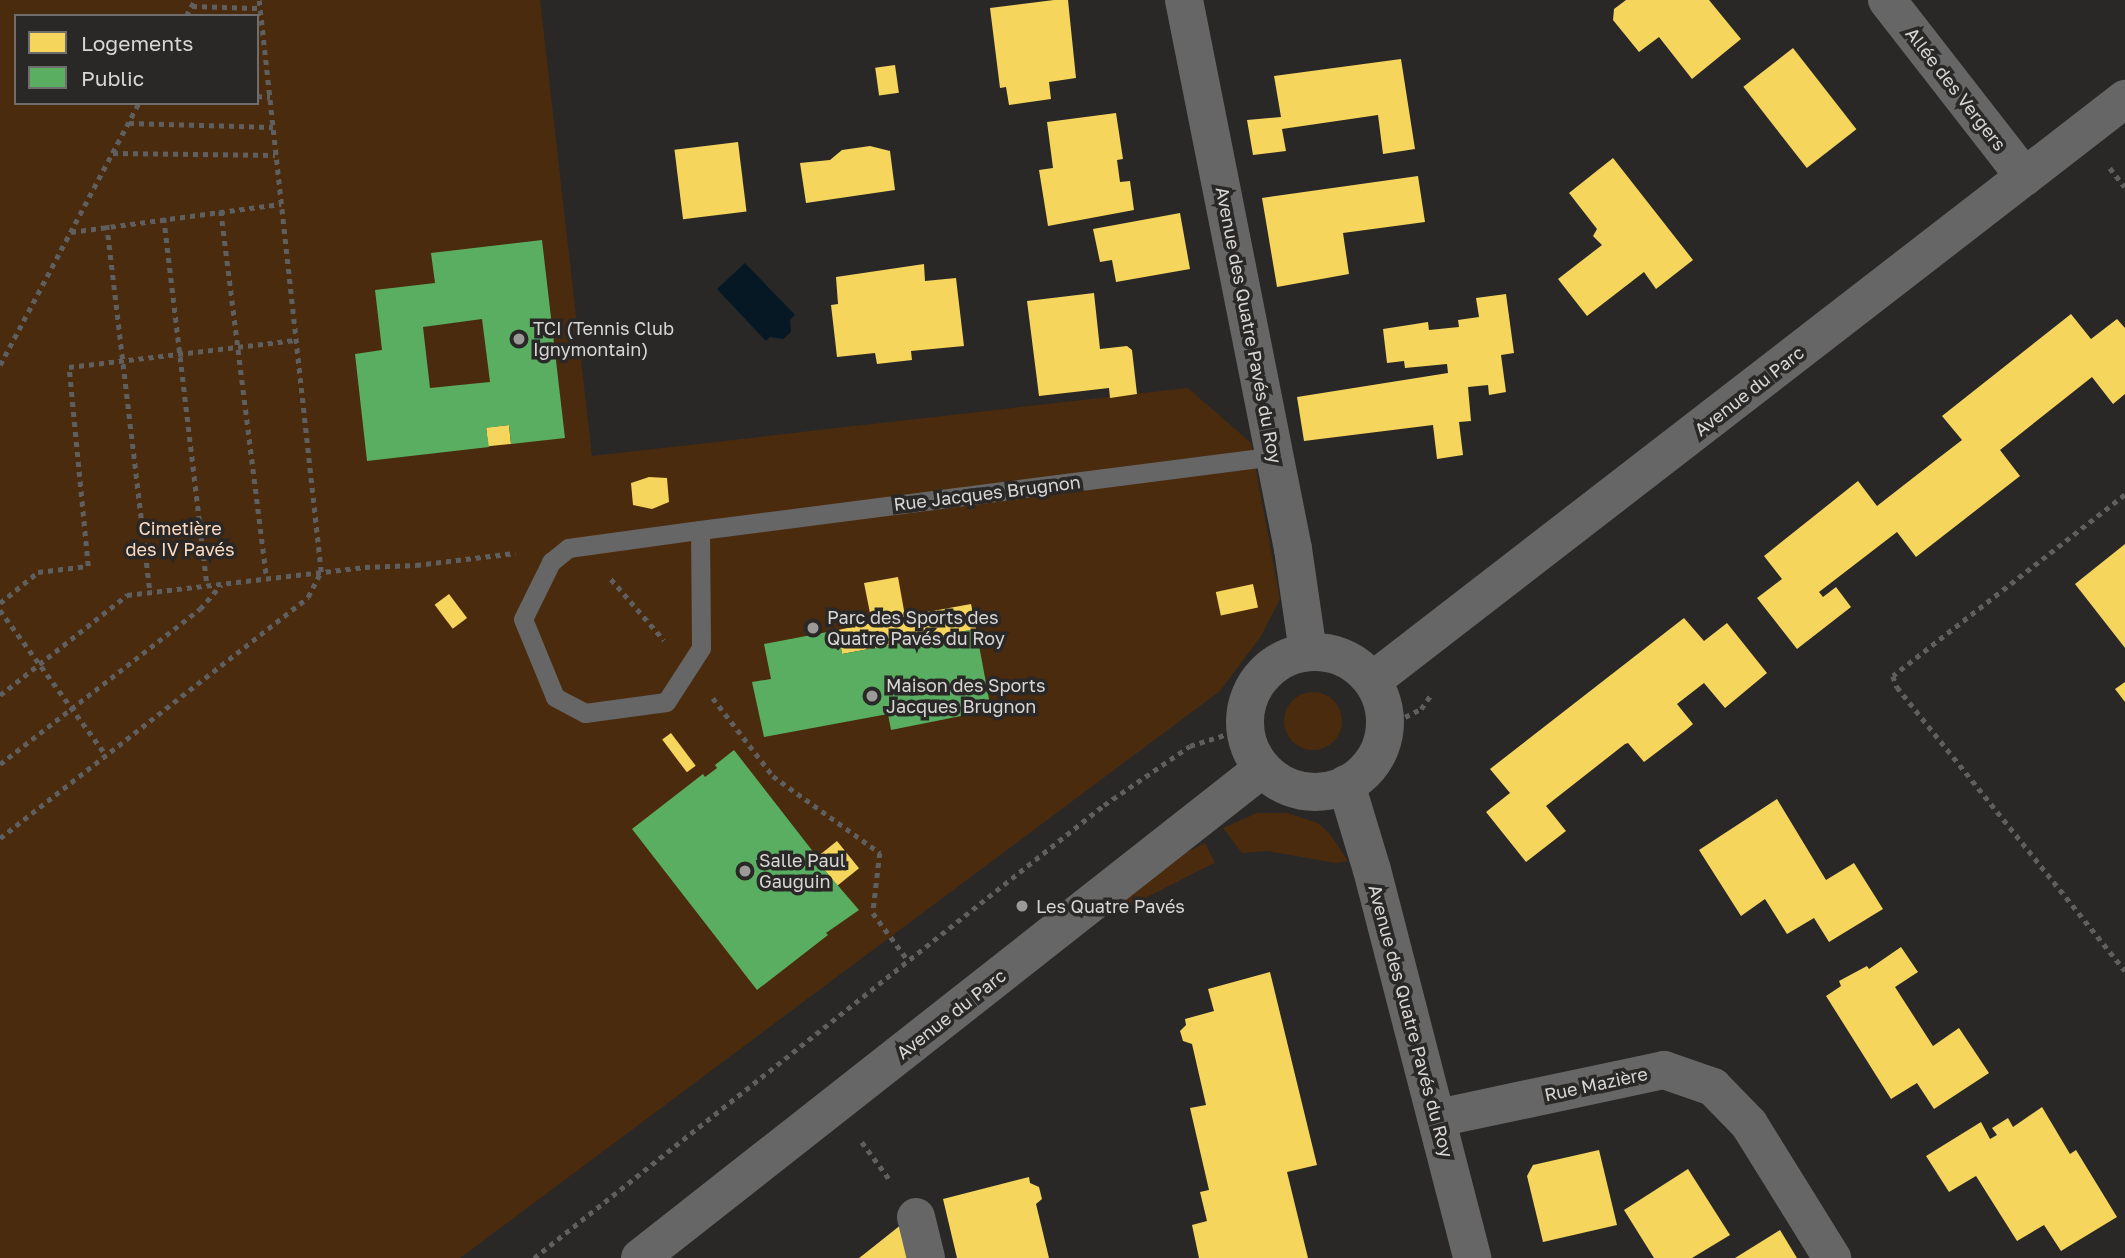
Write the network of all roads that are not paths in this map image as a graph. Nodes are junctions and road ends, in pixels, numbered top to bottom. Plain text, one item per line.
1 (1184, 0) edge
2 (1887, 0) edge
3 (2125, 99) edge
4 (2025, 177) junction
5 (1275, 456) junction
6 (700, 530) junction
7 (1308, 652) junction
8 (1372, 681) junction
9 (1262, 769) junction
10 (1346, 785) junction
11 (1438, 1118) junction
12 (916, 1217) road end
13 (640, 1258) edge
14 (926, 1258) edge
15 (1472, 1258) edge
16 (1832, 1258) edge

1 - 5 street, Avenue des Quatre Pavés du Roy
2 - 4 street, Allée des Vergers
3 - 4 street, Avenue du Parc
4 - 8 street, Avenue du Parc
5 - 6 lane, Rue Jacques Brugnon
5 - 7 street, Avenue des Quatre Pavés du Roy
6 - 6 lane, Rue Jacques Brugnon
7 - 8 street
7 - 9 street
8 - 10 street
9 - 10 street
9 - 13 street, Avenue du Parc
10 - 11 street, Avenue des Quatre Pavés du Roy
11 - 15 street, Avenue des Quatre Pavés du Roy
11 - 16 street, Rue Mazière
12 - 14 street

